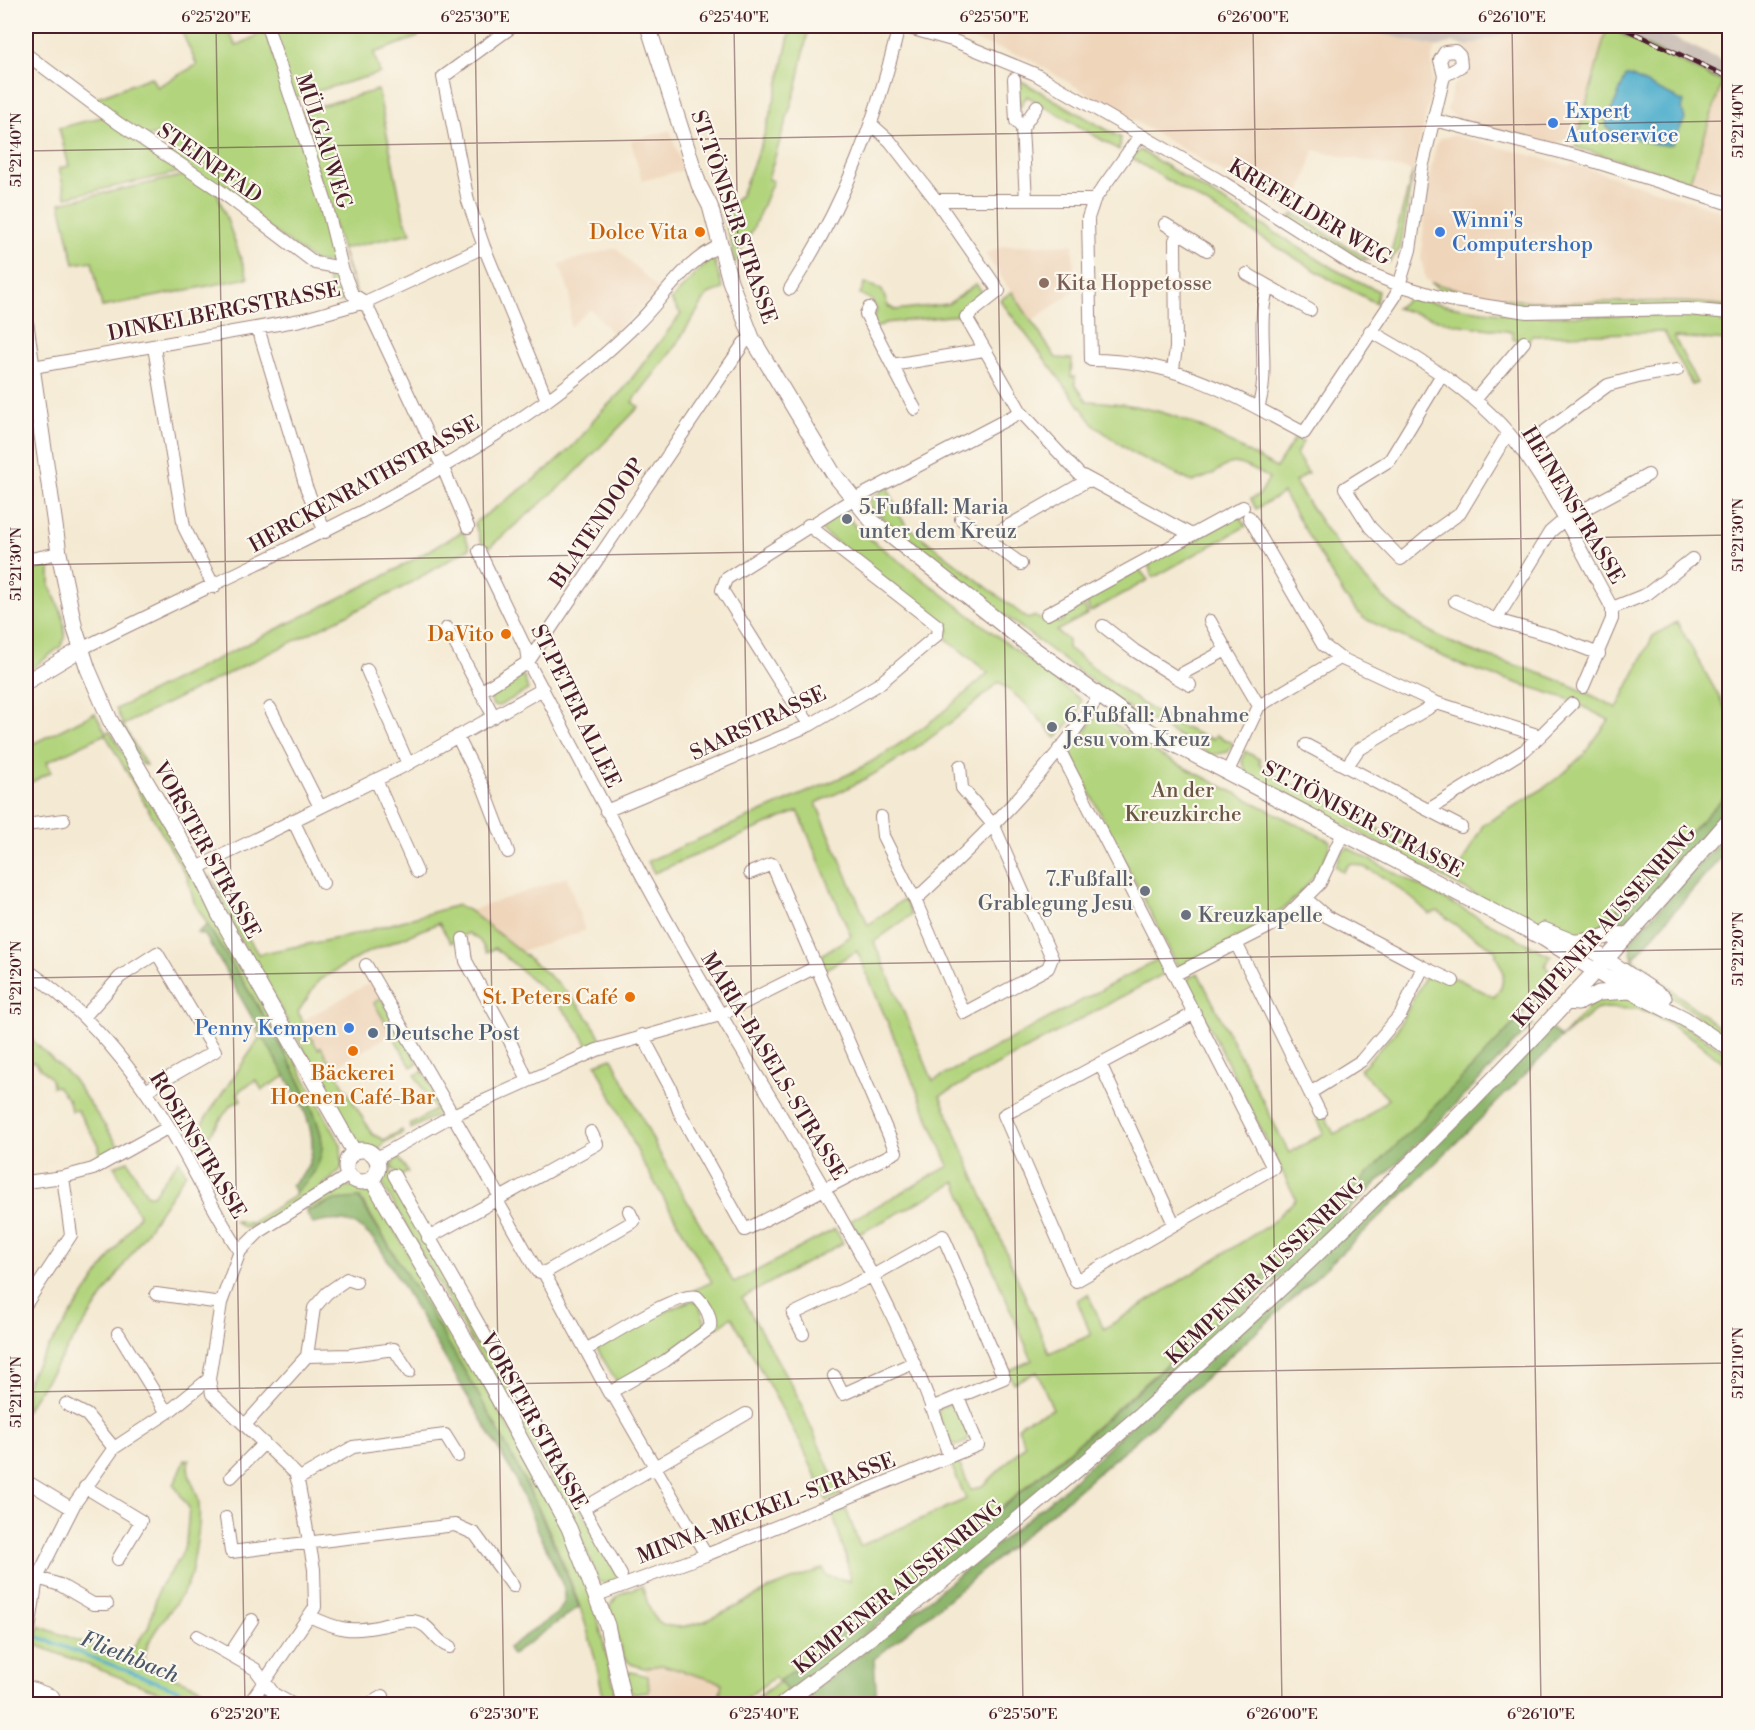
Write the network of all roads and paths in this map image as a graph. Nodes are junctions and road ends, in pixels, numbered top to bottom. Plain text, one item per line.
1 (267, 26) edge
2 (513, 26) edge
3 (648, 26) edge
4 (901, 26) edge
5 (26, 54) edge
6 (1444, 76) dead end
7 (1014, 79) dead end
8 (1037, 106) dead end
9 (1434, 120) junction
10 (872, 125) junction
11 (1023, 128) junction
12 (1138, 136) junction
13 (936, 200) junction
14 (1026, 200) junction
15 (1094, 200) junction
16 (1730, 204) edge
17 (1165, 224) dead end
18 (1184, 236) junction
19 (722, 245) junction
20 (484, 247) junction
21 (1207, 250) dead end
22 (342, 268) junction
23 (1247, 274) dead end
24 (1399, 285) junction
25 (1268, 286) junction
26 (790, 289) dead end
27 (1280, 293) junction
28 (365, 303) junction
29 (869, 308) dead end
30 (1263, 310) junction
31 (1310, 310) dead end
32 (1730, 313) edge
33 (26, 325) edge
34 (258, 328) junction
35 (1370, 331) junction
36 (752, 338) junction
37 (1524, 342) dead end
38 (154, 347) junction
39 (984, 350) junction
40 (892, 364) junction
41 (33, 367) junction
42 (1173, 369) junction
43 (1677, 370) dead end
44 (1441, 376) junction
45 (1475, 399) junction
46 (547, 400) junction
47 (1258, 408) junction
48 (915, 409) dead end
49 (1022, 412) junction
50 (1508, 434) junction
51 (1521, 449) junction
52 (443, 468) junction
53 (1648, 475) dead end
54 (1088, 480) junction
55 (854, 500) junction
56 (961, 519) dead end
57 (1564, 520) junction
58 (808, 525) junction
59 (468, 527) dead end
60 (325, 532) junction
61 (1190, 534) junction
62 (986, 538) junction
63 (479, 551) dead end
64 (59, 553) junction
65 (1692, 559) dead end
66 (26, 560) edge
67 (1021, 564) dead end
68 (214, 587) junction
69 (1455, 602) dead end
70 (1612, 608) junction
71 (1047, 614) dead end
72 (1497, 620) junction
73 (1210, 621) dead end
74 (1103, 626) dead end
75 (447, 628) dead end
76 (81, 650) junction
77 (1226, 650) junction
78 (1599, 654) junction
79 (1340, 658) junction
80 (528, 662) junction
81 (367, 670) dead end
82 (1176, 677) junction
83 (26, 682) edge
84 (1190, 685) dead end
85 (1583, 687) dead end
86 (543, 689) junction
87 (480, 692) junction
88 (1099, 696) junction
89 (1437, 703) junction
90 (1572, 704) dead end
91 (1259, 706) junction
92 (270, 708) dead end
93 (494, 717) junction
94 (810, 725) junction
95 (458, 736) junction
96 (1540, 736) junction
97 (1306, 745) dead end
98 (1059, 749) junction
99 (408, 764) junction
100 (960, 766) dead end
101 (1347, 766) junction
102 (1228, 771) junction
103 (376, 780) junction
104 (320, 807) junction
105 (1428, 810) junction
106 (606, 811) junction
107 (881, 817) dead end
108 (1730, 819) edge
109 (64, 820) dead end
110 (293, 820) junction
111 (26, 825) edge
112 (994, 826) junction
113 (1461, 827) dead end
114 (1343, 833) junction
115 (508, 852) dead end
116 (197, 868) junction
117 (417, 872) dead end
118 (750, 873) dead end
119 (641, 876) joint
120 (322, 883) dead end
121 (26, 895) edge
122 (1305, 898) junction
123 (915, 900) junction
124 (26, 901) edge
125 (1491, 910) junction
126 (1626, 935) junction
127 (463, 939) dead end
128 (1573, 941) junction
129 (1236, 943) junction
130 (1600, 964) junction
131 (366, 965) dead end
132 (816, 967) junction
133 (1423, 967) junction
134 (26, 969) edge
135 (1176, 974) junction
136 (1453, 981) dead end
137 (1631, 991) junction
138 (1566, 1002) junction
139 (1195, 1013) junction
140 (720, 1015) junction
141 (85, 1016) junction
142 (642, 1035) junction
143 (1730, 1048) edge
144 (1100, 1063) junction
145 (528, 1081) junction
146 (145, 1091) junction
147 (1310, 1093) junction
148 (1320, 1113) dead end
149 (453, 1115) junction
150 (169, 1127) junction
151 (591, 1132) dead end
152 (354, 1152) junction
153 (376, 1158) junction
154 (349, 1175) junction
155 (394, 1175) dead end
156 (63, 1178) junction
157 (372, 1180) junction
158 (26, 1182) edge
159 (824, 1189) junction
160 (500, 1197) junction
161 (629, 1211) dead end
162 (1174, 1224) junction
163 (428, 1238) junction
164 (240, 1251) junction
165 (544, 1273) junction
166 (874, 1275) junction
167 (356, 1282) dead end
168 (156, 1294) dead end
169 (221, 1303) junction
170 (26, 1304) edge
171 (118, 1333) dead end
172 (802, 1334) dead end
173 (587, 1349) junction
174 (308, 1356) junction
175 (913, 1363) junction
176 (409, 1371) dead end
177 (834, 1376) dead end
178 (209, 1379) junction
179 (609, 1393) junction
180 (957, 1397) junction
181 (66, 1404) dead end
182 (931, 1408) junction
183 (167, 1413) junction
184 (746, 1414) dead end
185 (244, 1425) junction
186 (264, 1443) junction
187 (114, 1448) junction
188 (458, 1456) dead end
189 (949, 1456) junction
190 (655, 1467) junction
191 (231, 1477) dead end
192 (297, 1479) junction
193 (26, 1481) edge
194 (85, 1487) junction
195 (71, 1508) junction
196 (584, 1508) junction
197 (226, 1518) dead end
198 (308, 1542) junction
199 (706, 1555) junction
200 (118, 1559) dead end
201 (621, 1575) dead end
202 (31, 1576) edge
203 (513, 1586) dead end
204 (597, 1595) junction
205 (107, 1604) dead end
206 (309, 1616) junction
207 (252, 1620) dead end
208 (197, 1636) dead end
209 (450, 1647) dead end
210 (26, 1650) edge
211 (230, 1654) junction
212 (266, 1680) junction
213 (26, 1686) edge
214 (53, 1696) dead end
215 (383, 1696) dead end
216 (625, 1702) edge
217 (249, 1704) edge
218 (292, 1704) edge
219 (369, 1704) edge
220 (783, 1704) edge

1 - 22 street, MÜLGAUWEG
2 - 20 street
3 - 19 main road, ST.TÖNISER STRASSE
4 - 10 street
4 - 12 street, KREFELDER WEG
5 - 22 street, STEINPFAD
6 - 9 street
7 - 11 street
8 - 11 street
9 - 16 street
9 - 24 street
10 - 13 street
10 - 26 street
11 - 14 street
12 - 15 street
12 - 24 street, KREFELDER WEG
13 - 14 street
13 - 39 street
14 - 15 street
15 - 42 street
17 - 18 street
18 - 21 street
18 - 42 street
19 - 36 main road, ST.TÖNISER STRASSE
19 - 46 street, HERCKENRATHSTRASSE
20 - 28 street, DINKELBERGSTRASSE
20 - 46 street
22 - 28 street
23 - 25 street
24 - 32 street, KREFELDER WEG
24 - 35 street
25 - 27 street
25 - 30 street
27 - 30 street
27 - 31 street
28 - 34 street, DINKELBERGSTRASSE
28 - 52 street
29 - 40 street
30 - 47 street
33 - 41 main road, VORSTER STRASSE
34 - 38 street, DINKELBERGSTRASSE
34 - 60 street
35 - 44 street, HEINENSTRASSE
35 - 47 street
36 - 55 main road, ST.TÖNISER STRASSE
36 - 80 street, BLATENDOOP
37 - 45 street
38 - 41 street, DINKELBERGSTRASSE
38 - 68 street
39 - 40 street
39 - 49 street
40 - 48 street
41 - 64 main road, VORSTER STRASSE
42 - 47 street
43 - 51 street
44 - 45 street, HEINENSTRASSE
44 - 50 street
45 - 50 street, HEINENSTRASSE
46 - 52 street, HERCKENRATHSTRASSE
49 - 54 street
49 - 55 street
50 - 51 street, HEINENSTRASSE
51 - 57 street, HEINENSTRASSE
52 - 59 street
52 - 60 street, HERCKENRATHSTRASSE
53 - 57 street
54 - 61 street
54 - 62 street
55 - 58 street
55 - 88 main road, ST.TÖNISER STRASSE
56 - 62 street
57 - 70 street, HEINENSTRASSE
57 - 72 street
58 - 94 street
58 - 94 street, SAARSTRASSE
60 - 68 street, HERCKENRATHSTRASSE
61 - 71 street
61 - 79 street
62 - 67 street
63 - 80 street, ST.PETER ALLEE
64 - 66 street
64 - 76 main road, VORSTER STRASSE
65 - 70 street
68 - 76 street, HERCKENRATHSTRASSE
69 - 72 street
70 - 78 street, HEINENSTRASSE
72 - 78 street
73 - 77 street
74 - 82 street
75 - 87 street
76 - 83 main road
76 - 116 main road, VORSTER STRASSE
77 - 82 street
77 - 91 street
78 - 85 street, HEINENSTRASSE
79 - 89 street
79 - 91 street
80 - 86 street, ST.PETER ALLEE
80 - 87 street, BLATENDOOP
81 - 99 street
82 - 84 street
86 - 93 street
86 - 106 street, ST.PETER ALLEE
87 - 93 street
88 - 98 street
88 - 102 main road, ST.TÖNISER STRASSE
89 - 96 street
89 - 101 street
90 - 96 street
91 - 102 street
92 - 104 street
93 - 95 street
94 - 106 street, SAARSTRASSE
95 - 99 street
95 - 115 street
96 - 105 street
97 - 101 street
98 - 112 street
98 - 135 street
99 - 103 street
100 - 112 street
101 - 105 street
102 - 114 main road, ST.TÖNISER STRASSE
103 - 104 street
103 - 117 street
104 - 110 street
105 - 113 street
106 - 119 street, ST.PETER ALLEE
107 - 123 street
108 - 126 main road, KEMPENER AUSSENRING
109 - 111 street
110 - 116 street
110 - 120 street
112 - 123 street
112 - 123 street
114 - 122 street
114 - 125 main road, ST.TÖNISER STRASSE
116 - 152 main road, VORSTER STRASSE
118 - 132 street
119 - 140 street, MARIA-BASELS-STRASSE
121 - 124 street
122 - 129 street
122 - 133 street
125 - 128 main road, ST.TÖNISER STRASSE
125 - 130 main road, ST.TÖNISER STRASSE
126 - 128 main road
126 - 130 main road, KEMPENER AUSSENRING
127 - 145 street
128 - 130 main road, ST.TÖNISER STRASSE
129 - 135 street
129 - 147 street
130 - 137 main road, ST.TÖNISER STRASSE
130 - 138 main road, KEMPENER AUSSENRING
130 - 143 main road, ST.TÖNISER STRASSE
131 - 149 street
132 - 140 street
132 - 159 street
133 - 136 street
133 - 147 street
134 - 141 street, ROSENSTRASSE
135 - 139 street
137 - 138 main road
137 - 143 main road, ST.TÖNISER STRASSE
138 - 220 main road, KEMPENER AUSSENRING
139 - 144 street
139 - 162 street
140 - 142 street
140 - 159 street, MARIA-BASELS-STRASSE
141 - 146 street, ROSENSTRASSE
141 - 146 street
142 - 145 street
142 - 159 street
144 - 162 street
144 - 162 street
145 - 149 street
146 - 150 street, ROSENSTRASSE
147 - 148 street
149 - 153 street
149 - 160 street
150 - 156 street
150 - 164 street, ROSENSTRASSE
151 - 160 street
152 - 153 main road
152 - 154 main road
153 - 157 main road
154 - 157 main road
154 - 164 street, ROSENSTRASSE
155 - 163 street
156 - 158 street
156 - 170 street
157 - 204 main road, VORSTER STRASSE
159 - 166 street, MARIA-BASELS-STRASSE
160 - 163 street
160 - 165 street
161 - 165 street
163 - 196 street
164 - 169 street
165 - 173 street
166 - 172 street
166 - 175 street, MARIA-BASELS-STRASSE
166 - 180 street
167 - 174 street
168 - 169 street
169 - 178 street
171 - 183 street
173 - 179 street
173 - 179 street
174 - 176 street
174 - 185 street
175 - 177 street
175 - 182 street, MARIA-BASELS-STRASSE
178 - 183 street
178 - 185 street
179 - 190 street
180 - 182 street
180 - 189 street
181 - 187 street
182 - 189 street, MARIA-BASELS-STRASSE
183 - 187 street
184 - 190 street
185 - 186 street
186 - 191 street
186 - 192 street
187 - 194 street
188 - 192 street
189 - 199 street, MINNA-MECKEL-STRASSE
190 - 196 street
190 - 199 street
192 - 198 street
193 - 195 street
194 - 195 street
194 - 200 street
195 - 202 street
196 - 201 street
197 - 198 street
198 - 203 street
198 - 206 street
199 - 204 street, MINNA-MECKEL-STRASSE
202 - 205 street
202 - 210 street
204 - 216 main road, VORSTER STRASSE
206 - 209 street
206 - 212 street
207 - 211 street
208 - 211 street
211 - 212 street
212 - 217 street
212 - 218 street
213 - 214 street
215 - 219 street

